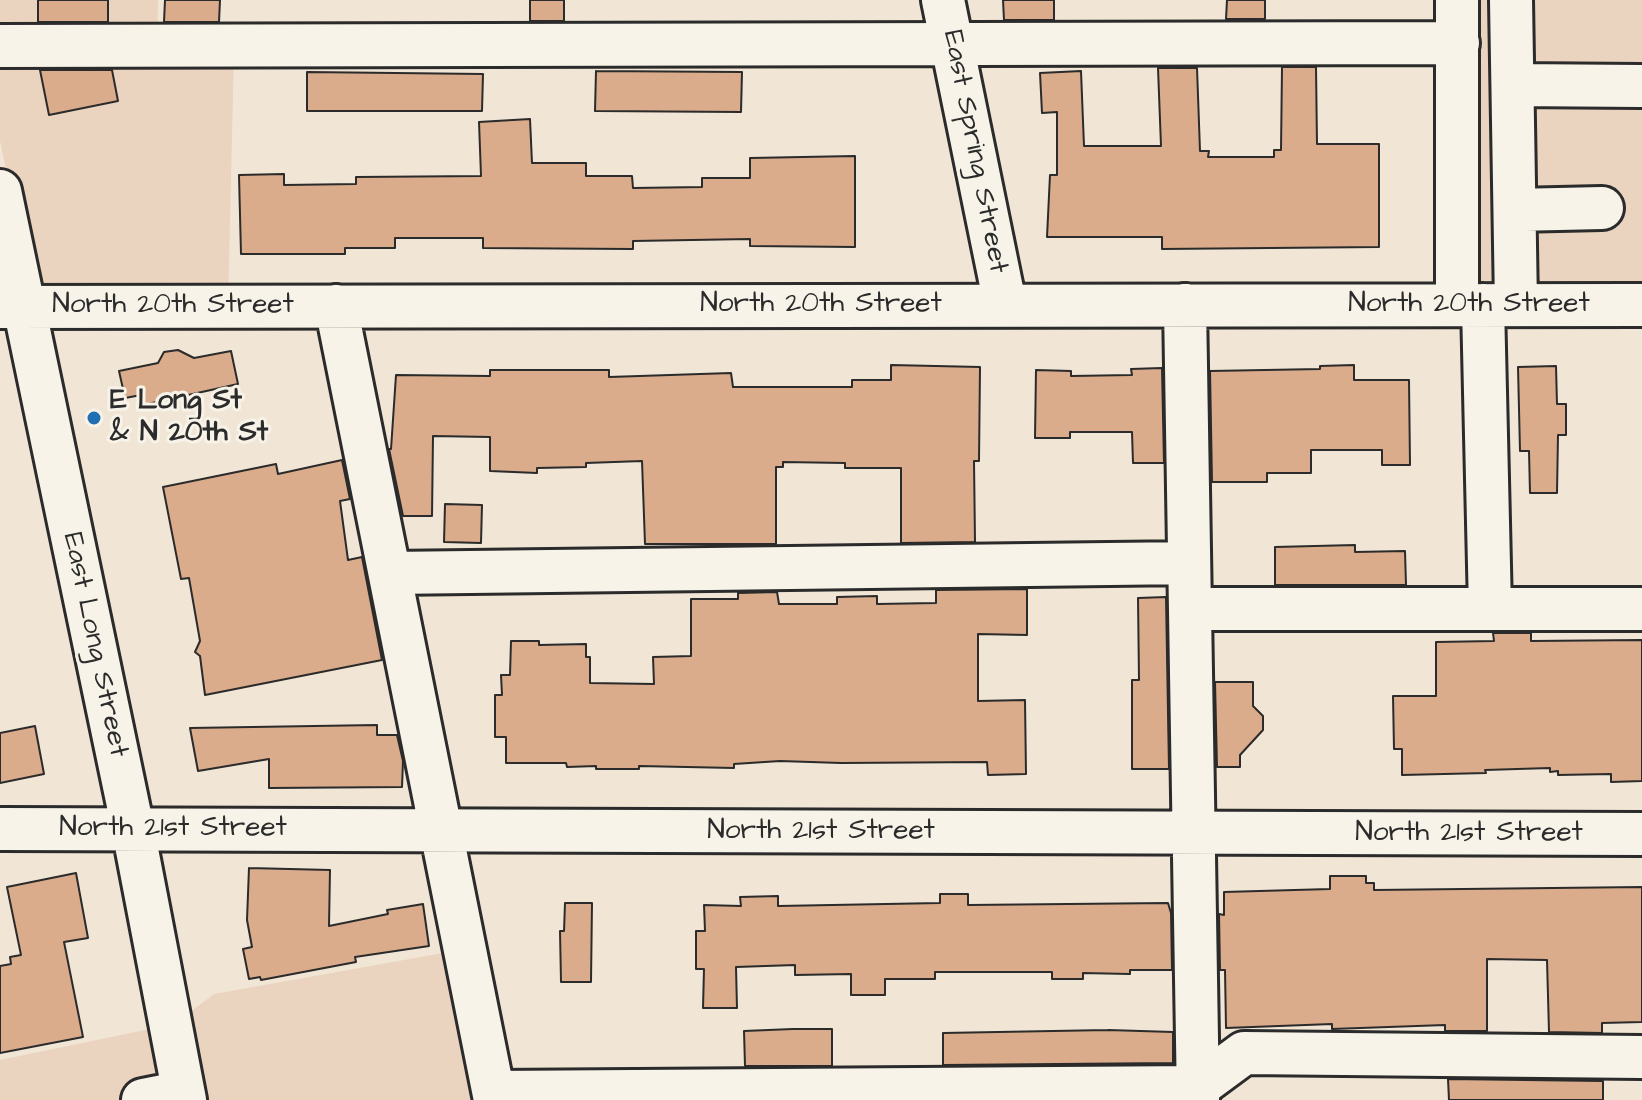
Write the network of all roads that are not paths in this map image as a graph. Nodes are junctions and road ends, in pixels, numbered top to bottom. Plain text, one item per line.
1 (943, 0) edge
2 (1457, 0) edge
3 (1511, 0) edge
4 (1458, 43) junction
5 (952, 44) junction
6 (0, 46) edge
7 (1513, 85) junction
8 (1642, 86) edge
9 (0, 191) edge
10 (1602, 208) dead end
11 (1515, 210) junction
12 (1005, 304) junction
13 (1185, 305) junction
14 (1485, 305) junction
15 (1642, 305) edge
16 (336, 306) junction
17 (12, 307) edge
18 (1189, 563) junction
19 (390, 573) junction
20 (1190, 609) junction
21 (1490, 609) junction
22 (1642, 609) edge
23 (0, 829) edge
24 (133, 829) junction
25 (442, 830) junction
26 (1193, 834) junction
27 (1642, 834) edge
28 (1642, 1057) edge
29 (1198, 1093) edge
30 (495, 1096) edge
31 (170, 1097) edge

1 - 5 street, East Spring Street
2 - 4 street
3 - 7 street
4 - 5 street
4 - 14 street
5 - 6 street
5 - 12 street, East Spring Street
7 - 8 street
7 - 11 street
9 - 17 street, East Long Street
10 - 11 street
11 - 14 street
12 - 13 street, North 20th Street
12 - 16 street, North 20th Street
13 - 14 street, North 20th Street
13 - 18 street
14 - 15 street, North 20th Street
14 - 21 street
16 - 17 street, North 20th Street
16 - 19 street
17 - 24 street, East Long Street
18 - 19 street
18 - 20 street
19 - 25 street
20 - 21 street
20 - 26 street
21 - 22 street
23 - 24 street, North 21st Street
24 - 25 street, North 21st Street
24 - 31 street, East Long Street
25 - 26 street, North 21st Street
25 - 30 street
26 - 27 street, North 21st Street
26 - 29 street
28 - 29 street
29 - 30 street

